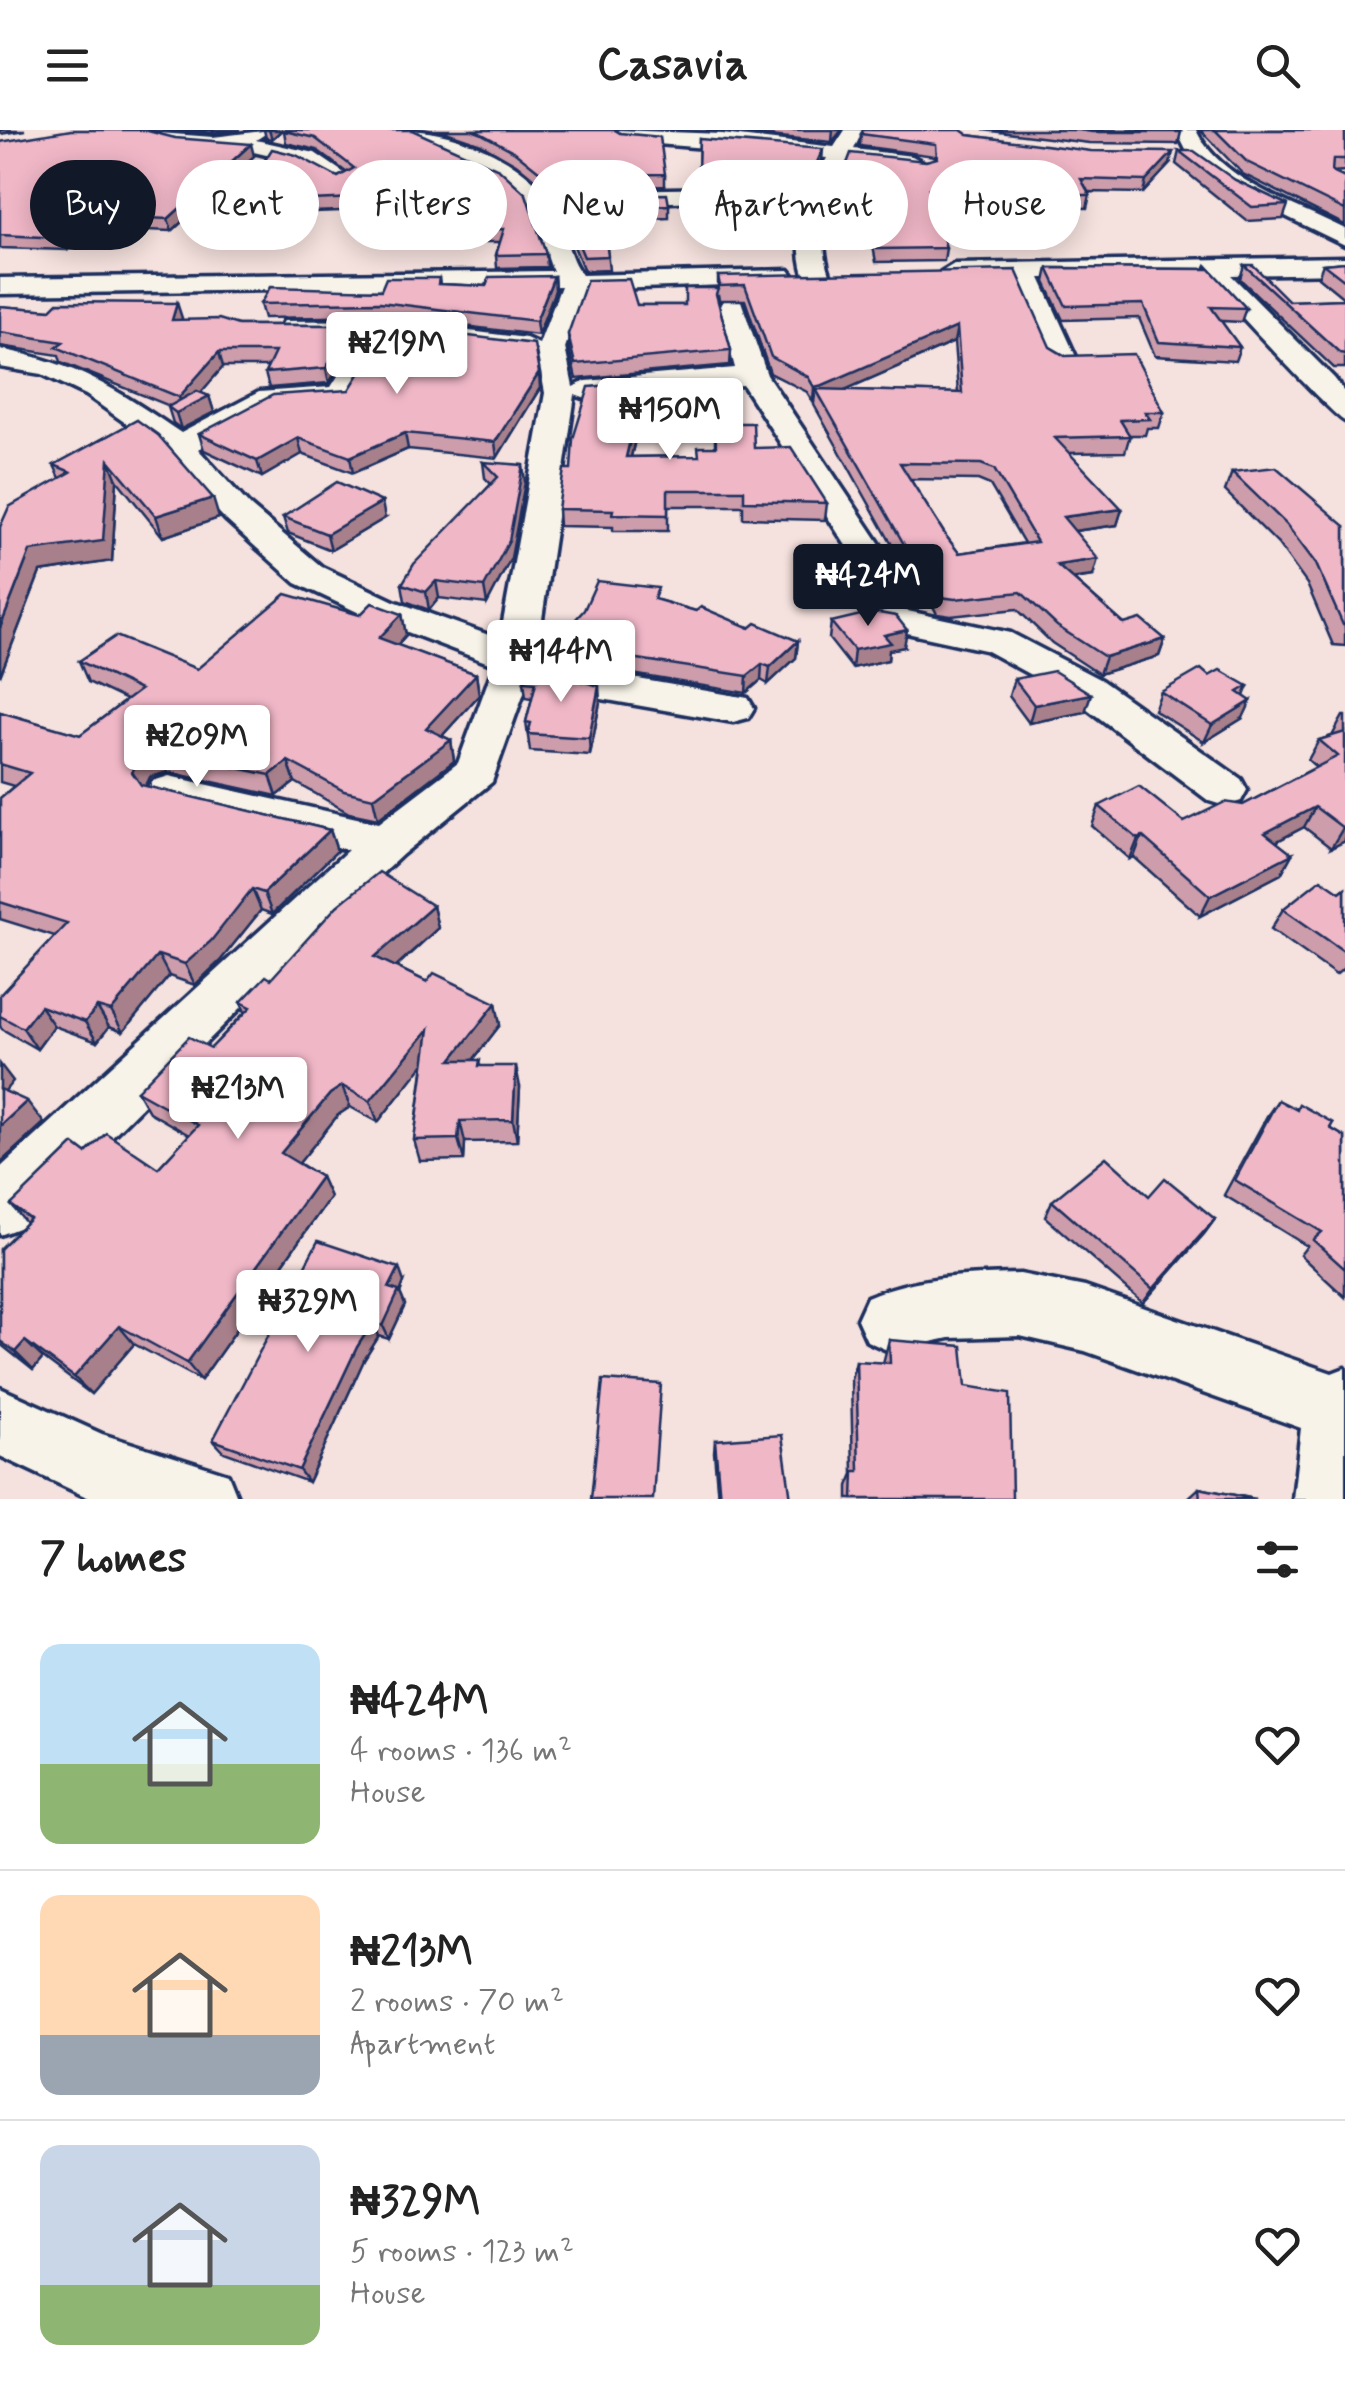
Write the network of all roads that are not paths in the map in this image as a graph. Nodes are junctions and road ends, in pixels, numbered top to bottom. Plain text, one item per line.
1 (129, 130) edge
2 (261, 130) edge
3 (414, 130) edge
4 (855, 130) edge
5 (1186, 130) edge
6 (621, 135) edge
7 (238, 142) junction
8 (839, 154) junction
9 (924, 163) edge
10 (339, 177) edge
11 (527, 191) edge
12 (1345, 238) edge
13 (554, 250) edge
14 (1345, 264) edge
15 (1212, 269) junction
16 (1024, 272) junction
17 (930, 273) edge
18 (572, 281) junction
19 (332, 283) junction
20 (0, 286) edge
21 (732, 307) dead end
22 (315, 326) junction
23 (260, 328) edge
24 (382, 328) junction
25 (550, 348) junction
26 (0, 358) edge
27 (1063, 359) edge
28 (752, 375) junction
29 (560, 393) junction
30 (1345, 412) edge
31 (180, 446) junction
32 (517, 656) junction
33 (734, 708) dead end
34 (1226, 790) dead end
35 (168, 792) edge
36 (387, 842) junction
37 (0, 1207) edge
38 (889, 1319) dead end
39 (1341, 1405) edge
40 (0, 1421) edge
41 (203, 1499) edge
42 (1328, 1499) edge

1 - 7 street
2 - 7 street
3 - 11 street
4 - 8 street
5 - 12 street
6 - 8 street
7 - 10 street
8 - 9 street
8 - 18 street
13 - 18 street
14 - 15 street
15 - 16 street
15 - 30 street
16 - 17 street
16 - 27 street
18 - 19 street
18 - 25 street
19 - 20 street
19 - 22 street
21 - 28 street
22 - 23 street
22 - 24 street
24 - 25 street
24 - 31 street
25 - 29 street
26 - 31 street
28 - 29 street
28 - 34 street
29 - 32 street
31 - 32 street
32 - 33 street
32 - 36 street
35 - 36 street
36 - 37 street
38 - 39 street
39 - 42 street
40 - 41 street

